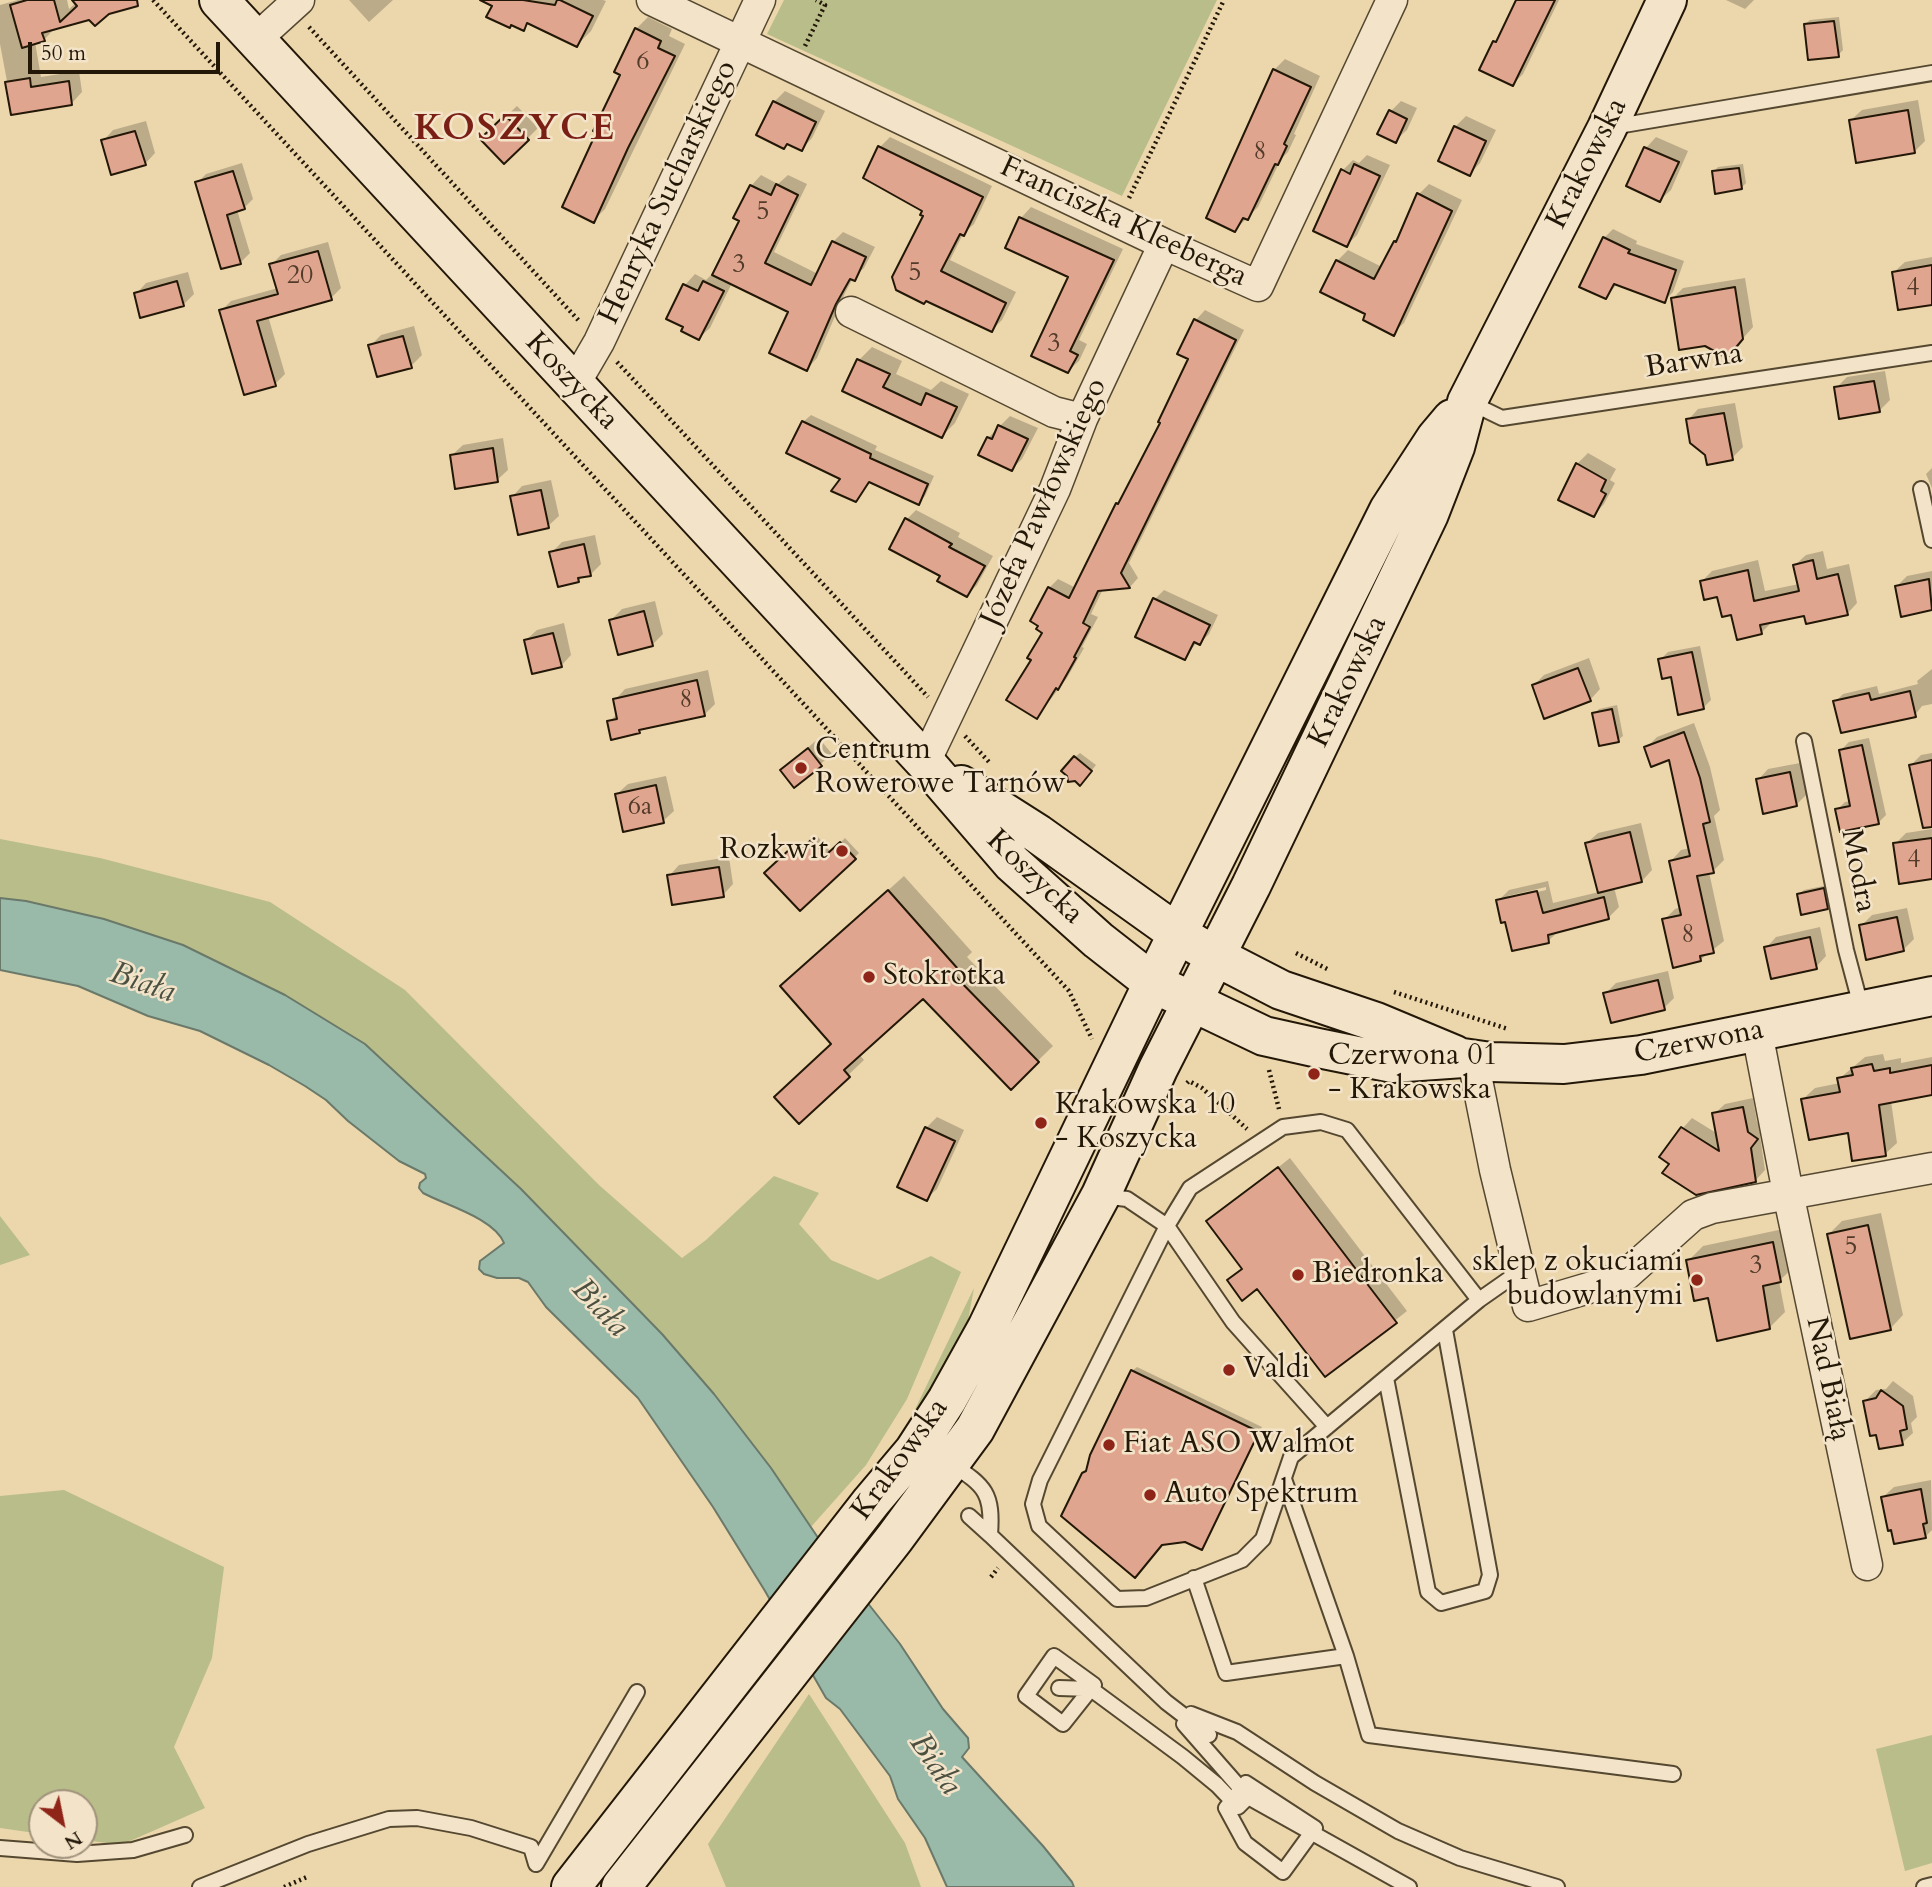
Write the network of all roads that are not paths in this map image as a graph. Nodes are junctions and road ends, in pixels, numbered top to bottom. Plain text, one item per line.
1 (219, 0) edge
2 (652, 0) edge
3 (760, 0) edge
4 (1392, 0) edge
5 (1667, 0) edge
6 (295, 4) edge
7 (256, 40) junction
8 (741, 41) junction
9 (1932, 73) edge
10 (1607, 128) junction
11 (1164, 244) junction
12 (851, 312) dead end
13 (1932, 353) edge
14 (574, 385) junction
15 (1467, 402) junction
16 (1082, 419) junction
17 (1921, 489) dead end
18 (1932, 540) edge
19 (1804, 741) dead end
20 (925, 762) junction
21 (1178, 934) junction
22 (1215, 956) junction
23 (1153, 983) junction
24 (1932, 996) edge
25 (1190, 1002) junction
26 (1862, 1011) junction
27 (1757, 1032) junction
28 (1468, 1059) junction
29 (1932, 1168) edge
30 (1788, 1194) junction
31 (1101, 1195) junction
32 (1167, 1226) junction
33 (1519, 1272) junction
34 (1479, 1300) junction
35 (1445, 1330) junction
36 (1386, 1378) junction
37 (1327, 1427) junction
38 (951, 1464) junction
39 (1284, 1479) junction
40 (969, 1516) dead end
41 (990, 1535) junction
42 (1867, 1565) dead end
43 (1194, 1578) junction
44 (1346, 1656) junction
45 (1059, 1688) dead end
46 (1091, 1689) junction
47 (637, 1692) dead end
48 (1187, 1719) junction
49 (1209, 1735) dead end
50 (1673, 1774) dead end
51 (1241, 1795) junction
52 (1311, 1833) junction
53 (185, 1835) dead end
54 (0, 1849) edge
55 (1932, 1885) edge
56 (200, 1887) edge
57 (571, 1887) edge
58 (621, 1887) edge
59 (1409, 1887) edge
60 (1558, 1887) edge
61 (1924, 1887) edge

1 - 7 street, Koszycka
2 - 8 street, Franciszka Kleeberga
3 - 8 street, Henryka Sucharskiego
4 - 11 street, Franciszka Kleeberga
5 - 10 street, Krakowska
6 - 7 street
7 - 14 street, Koszycka
8 - 11 street, Franciszka Kleeberga
8 - 14 street, Henryka Sucharskiego
9 - 10 lane
10 - 15 street, Krakowska
11 - 16 street, Józefa Pawłowskiego
12 - 16 street
13 - 15 lane, Barwna
14 - 20 street, Koszycka
15 - 21 street, Krakowska
15 - 22 street, Krakowska
16 - 20 street, Józefa Pawłowskiego
17 - 18 lane
19 - 26 lane, Modra
20 - 21 street, Koszycka
20 - 23 street, Koszycka
21 - 22 street
21 - 23 street, Krakowska
22 - 25 street, Krakowska
22 - 28 street, Czerwona
23 - 25 street
23 - 57 street, Krakowska
24 - 26 street, Czerwona
25 - 28 street, Czerwona
25 - 31 street, Krakowska
26 - 27 street, Czerwona
27 - 28 street, Czerwona
27 - 30 street, Nad Białą
28 - 33 street
29 - 30 street
30 - 33 street
30 - 42 street, Nad Białą
31 - 32 lane
31 - 38 street, Krakowska
32 - 34 lane
32 - 37 lane
32 - 43 lane
33 - 34 lane
34 - 35 lane
35 - 36 lane
35 - 36 lane
36 - 37 lane
37 - 39 lane
38 - 41 lane
38 - 58 street, Krakowska
39 - 43 lane
39 - 44 lane
40 - 41 lane
41 - 48 lane
43 - 44 lane
44 - 50 lane
45 - 46 lane
46 - 46 lane
46 - 51 lane
47 - 56 lane
48 - 49 lane
48 - 51 lane
48 - 60 lane
51 - 52 lane
51 - 52 lane
52 - 59 lane
53 - 54 lane
55 - 61 lane

